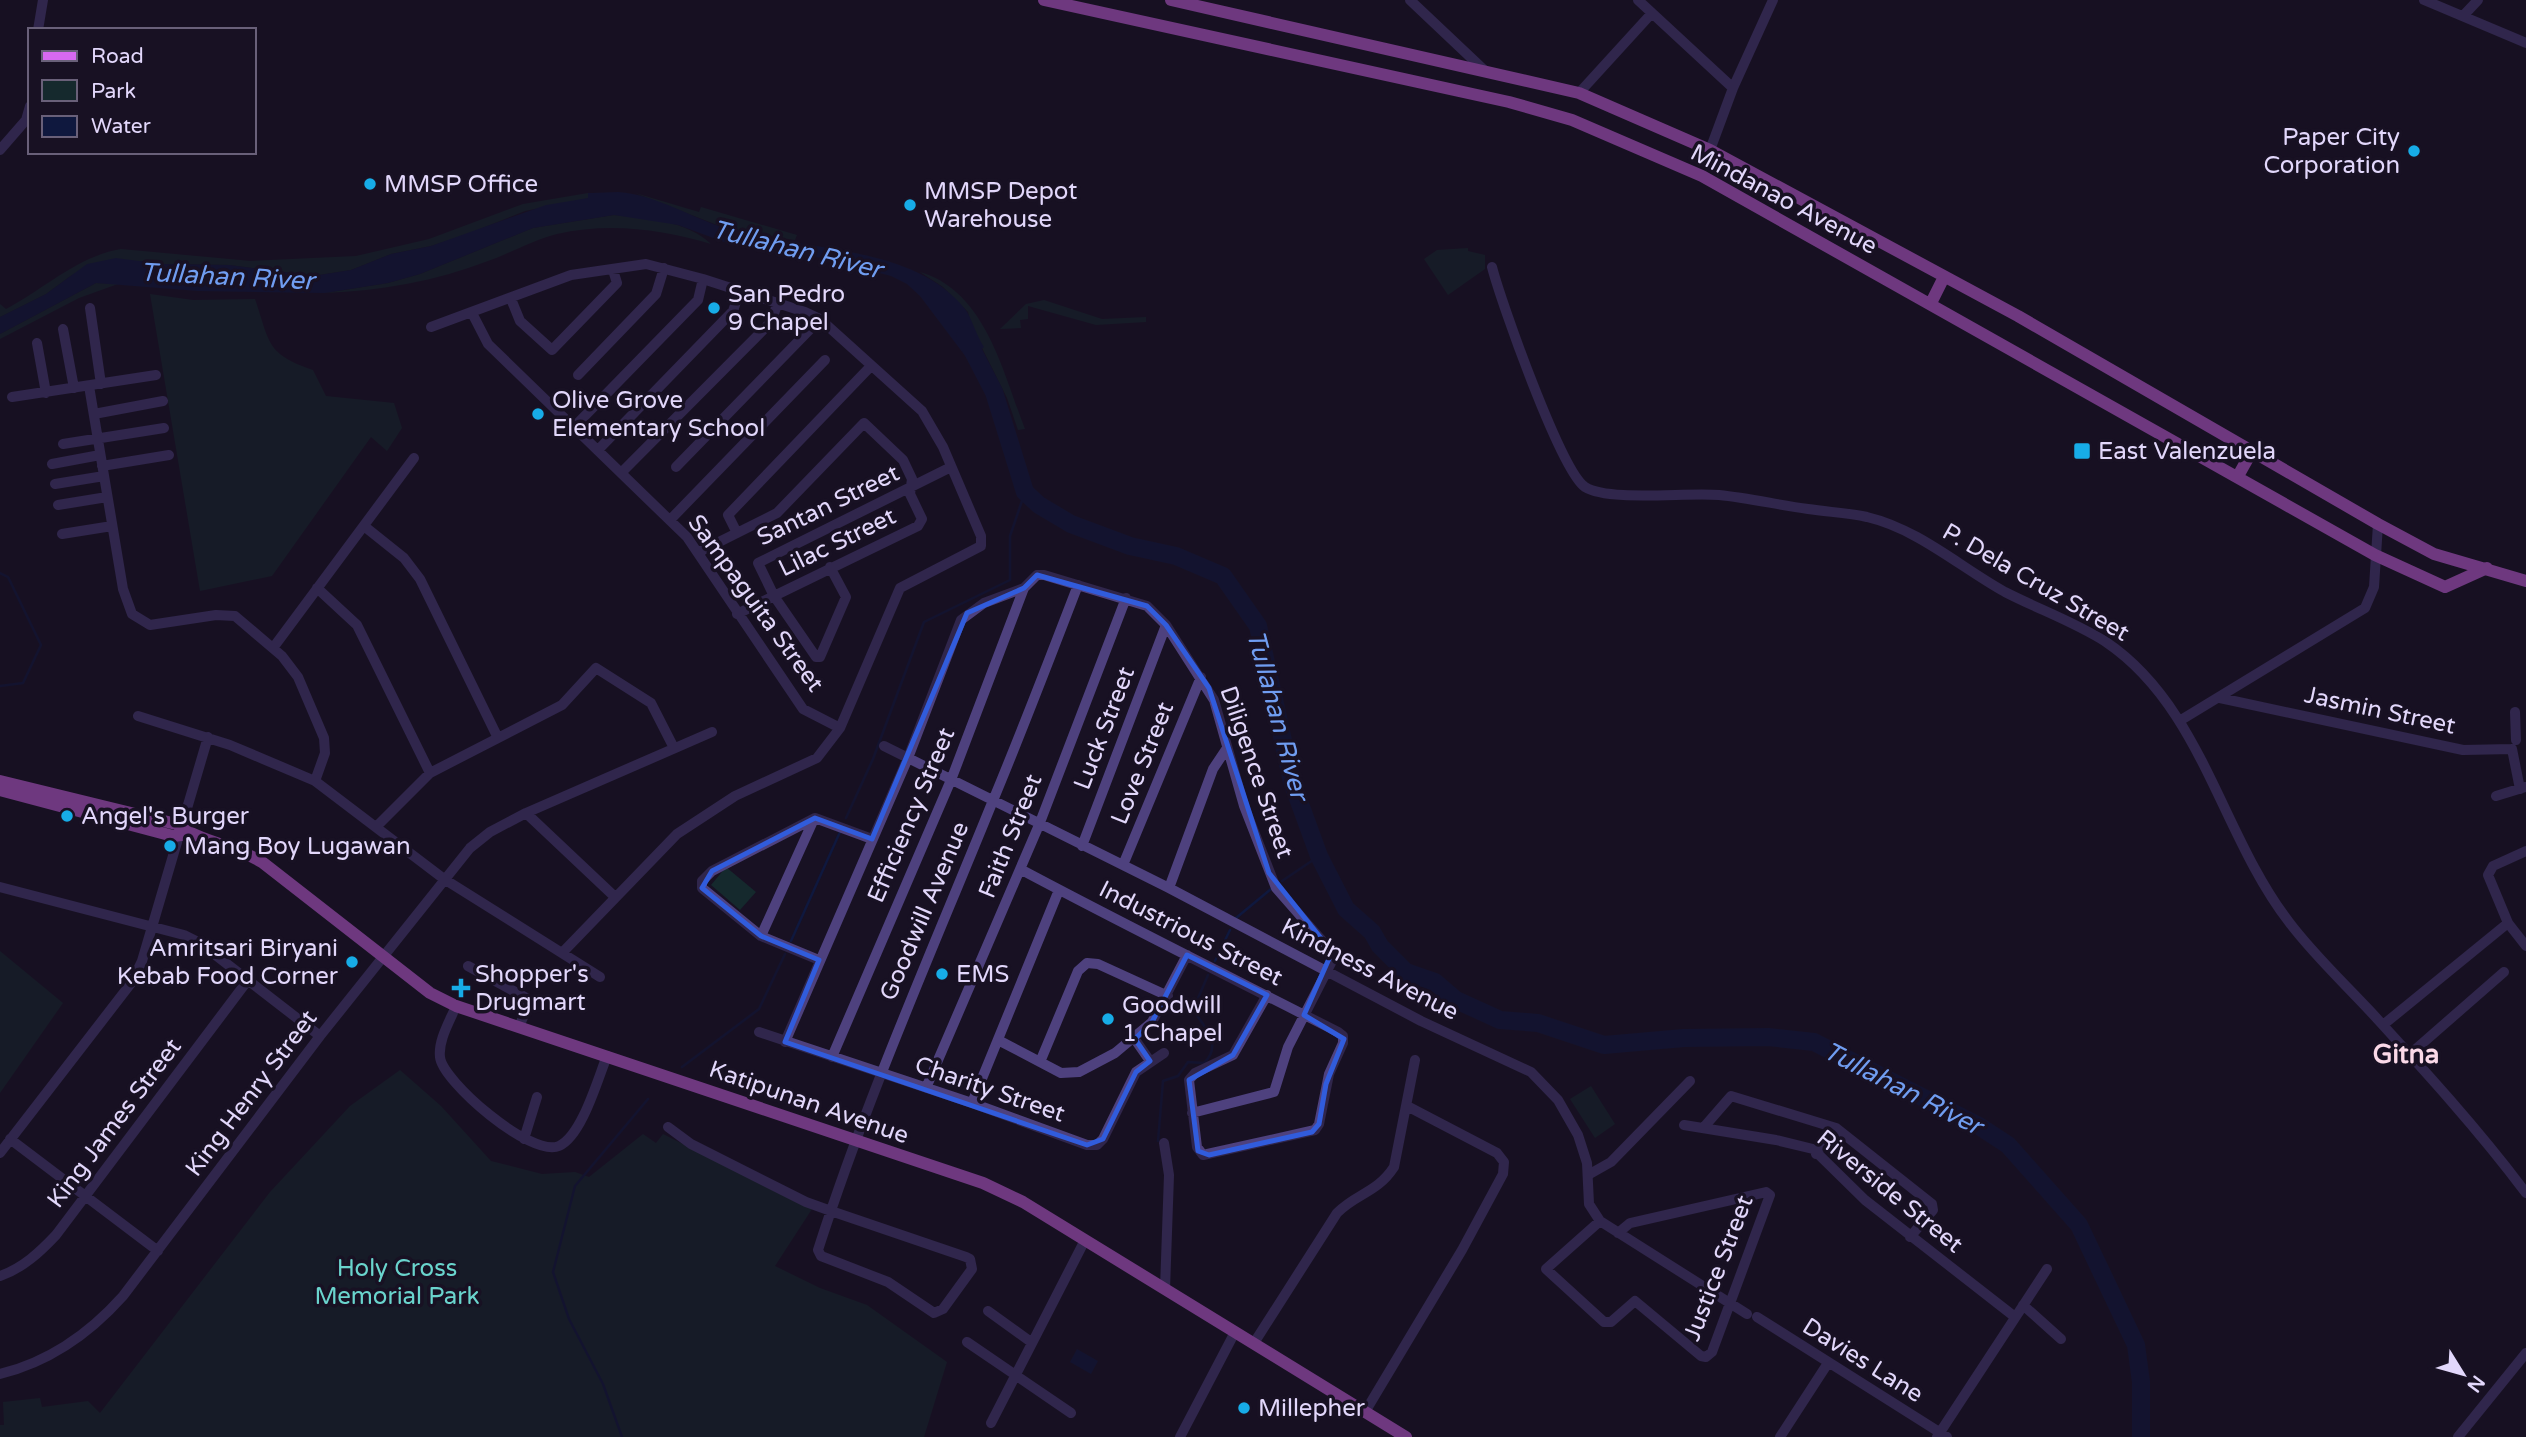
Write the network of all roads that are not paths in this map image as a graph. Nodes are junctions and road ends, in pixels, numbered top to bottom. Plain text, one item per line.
1 (43, 0) edge
2 (1044, 0) edge
3 (1171, 0) edge
4 (1410, 0) edge
5 (1638, 0) edge
6 (1773, 0) edge
7 (2424, 0) edge
8 (2478, 0) edge
9 (1652, 13) junction
10 (2463, 16) junction
11 (38, 28) edge
12 (2526, 43) edge
13 (1485, 70) junction
14 (1733, 88) junction
15 (1578, 93) junction
16 (28, 113) edge
17 (0, 150) edge
18 (1710, 150) junction
19 (1492, 267) dead end
20 (664, 268) junction
21 (613, 270) junction
22 (1944, 277) junction
23 (703, 279) junction
24 (740, 290) junction
25 (511, 299) junction
26 (778, 302) junction
27 (1931, 303) junction
28 (90, 309) dead end
29 (472, 313) junction
30 (820, 319) junction
31 (431, 327) dead end
32 (63, 328) dead end
33 (37, 344) dead end
34 (825, 360) dead end
35 (871, 366) junction
36 (156, 375) dead end
37 (578, 375) dead end
38 (101, 384) junction
39 (89, 386) junction
40 (74, 388) junction
41 (46, 393) junction
42 (12, 397) dead end
43 (163, 401) dead end
44 (93, 414) junction
45 (574, 427) junction
46 (164, 428) dead end
47 (98, 439) junction
48 (63, 444) dead end
49 (598, 450) junction
50 (2252, 452) junction
51 (169, 454) dead end
52 (100, 455) junction
53 (414, 458) dead end
54 (52, 464) dead end
55 (676, 467) dead end
56 (951, 467) junction
57 (103, 471) junction
58 (622, 472) junction
59 (2238, 476) junction
60 (55, 484) dead end
61 (911, 487) junction
62 (107, 497) junction
63 (58, 505) dead end
64 (670, 520) junction
65 (2378, 524) junction
66 (112, 526) junction
67 (364, 526) junction
68 (737, 533) junction
69 (62, 534) dead end
70 (699, 552) junction
71 (2375, 555) junction
72 (831, 567) junction
73 (2487, 568) junction
74 (2526, 581) edge
75 (1078, 585) junction
76 (317, 588) junction
77 (1024, 588) junction
78 (774, 596) junction
79 (1126, 598) junction
80 (737, 614) junction
81 (1166, 625) junction
82 (273, 648) junction
83 (1200, 677) junction
84 (2220, 698) junction
85 (2515, 712) dead end
86 (138, 716) dead end
87 (2181, 720) junction
88 (841, 728) junction
89 (712, 732) dead end
90 (497, 736) junction
91 (208, 737) junction
92 (2518, 743) edge
93 (884, 746) dead end
94 (674, 748) junction
95 (1227, 748) junction
96 (908, 758) junction
97 (430, 773) junction
98 (951, 779) junction
99 (0, 781) edge
100 (315, 781) junction
101 (2523, 788) edge
102 (0, 790) edge
103 (2496, 796) dead end
104 (993, 801) junction
105 (526, 813) junction
106 (814, 818) junction
107 (1039, 825) junction
108 (376, 827) junction
109 (183, 833) junction
110 (872, 839) junction
111 (1082, 846) junction
112 (2526, 851) edge
113 (1124, 865) junction
114 (1020, 869) junction
115 (444, 879) junction
116 (0, 887) edge
117 (1170, 888) junction
118 (1059, 890) junction
119 (615, 897) junction
120 (2508, 923) junction
121 (155, 925) junction
122 (761, 936) junction
123 (2526, 946) edge
124 (562, 953) junction
125 (1187, 956) junction
126 (383, 957) junction
127 (819, 960) junction
128 (468, 966) dead end
129 (1327, 972) junction
130 (2504, 972) dead end
131 (600, 977) dead end
132 (248, 980) junction
133 (1267, 995) junction
134 (1168, 996) junction
135 (456, 1006) junction
136 (1304, 1015) junction
137 (2383, 1025) junction
138 (519, 1027) junction
139 (759, 1032) dead end
140 (320, 1036) junction
141 (1134, 1038) junction
142 (998, 1040) junction
143 (785, 1042) junction
144 (1164, 1053) dead end
145 (2409, 1055) junction
146 (607, 1056) junction
147 (832, 1057) junction
148 (1150, 1060) junction
149 (1415, 1060) dead end
150 (1040, 1062) junction
151 (880, 1073) junction
152 (1689, 1081) dead end
153 (926, 1088) junction
154 (537, 1097) dead end
155 (972, 1103) junction
156 (1407, 1106) junction
157 (1192, 1112) junction
158 (1684, 1125) dead end
159 (668, 1127) dead end
160 (1704, 1127) junction
161 (1836, 1128) junction
162 (10, 1139) junction
163 (524, 1139) junction
164 (855, 1140) junction
165 (1164, 1143) dead end
166 (0, 1153) edge
167 (1816, 1154) junction
168 (1588, 1175) junction
169 (2526, 1193) edge
170 (86, 1195) junction
171 (831, 1210) junction
172 (1600, 1222) junction
173 (1618, 1233) junction
174 (1910, 1237) junction
175 (1085, 1240) junction
176 (158, 1251) junction
177 (2047, 1269) dead end
178 (0, 1276) edge
179 (1165, 1289) junction
180 (1730, 1305) junction
181 (2023, 1305) junction
182 (988, 1311) dead end
183 (2015, 1317) junction
184 (1235, 1332) junction
185 (2061, 1339) dead end
186 (967, 1342) dead end
187 (1031, 1342) junction
188 (1254, 1343) junction
189 (2526, 1353) edge
190 (1828, 1363) junction
191 (0, 1374) edge
192 (1014, 1375) junction
193 (1365, 1412) junction
194 (1070, 1413) dead end
195 (990, 1423) dead end
196 (1941, 1436) edge
197 (1180, 1437) edge
198 (1406, 1437) edge
199 (1780, 1437) edge
200 (2458, 1437) edge

1 - 11 street
2 - 27 main road, Mindanao Avenue
3 - 13 main road, Mindanao Avenue
4 - 13 street
5 - 9 street
6 - 14 street
7 - 10 street
8 - 10 street
9 - 14 street
9 - 15 street
10 - 12 street
13 - 15 main road, Mindanao Avenue
14 - 18 street
15 - 18 main road, Mindanao Avenue
16 - 17 street
18 - 22 main road, Mindanao Avenue
19 - 87 street, P. Dela Cruz Street
20 - 21 street
20 - 23 street
20 - 37 street
21 - 25 street
21 - 25 street
22 - 27 main road
22 - 50 main road, Mindanao Avenue
23 - 24 street
23 - 45 street
24 - 26 street
24 - 49 street
25 - 29 street
26 - 30 street
26 - 58 street
27 - 59 main road, Mindanao Avenue
28 - 38 street
29 - 31 street
29 - 45 street, Sampaguita Street
30 - 35 street
30 - 55 street
32 - 40 street
33 - 41 street
34 - 64 street
35 - 56 street
35 - 68 street
36 - 38 street
38 - 39 street
39 - 40 street
39 - 44 street
40 - 41 street
41 - 42 street
43 - 44 street
44 - 47 street
45 - 49 street, Sampaguita Street
46 - 47 street
47 - 48 street
47 - 52 street
49 - 58 street, Sampaguita Street
50 - 59 main road
50 - 65 main road, Mindanao Avenue
51 - 57 street
52 - 54 street
52 - 57 street
53 - 67 street
56 - 61 street, Santan Street
56 - 88 street
57 - 60 street
57 - 62 street
58 - 64 street, Sampaguita Street
59 - 71 main road, Mindanao Avenue
61 - 68 street
61 - 72 street, Lilac Street
61 - 78 street, Santan Street
62 - 63 street
62 - 66 street
64 - 70 street, Sampaguita Street
65 - 71 street
65 - 73 main road, Mindanao Avenue
66 - 69 street
66 - 82 street
67 - 76 street
67 - 90 street
68 - 70 street
70 - 80 street, Sampaguita Street
71 - 73 main road, Mindanao Avenue
71 - 84 street
72 - 78 street, Lilac Street
72 - 78 street
73 - 74 main road, Mindanao Avenue
75 - 77 street, Diligence Street
75 - 79 street, Diligence Street
75 - 104 street, Goodwill Avenue
76 - 82 street
76 - 97 street
77 - 96 street, Diligence Street
77 - 98 street, Efficiency Street
78 - 80 street, Lilac Street
79 - 81 street, Diligence Street
79 - 107 street, Faith Street
80 - 88 street, Sampaguita Street
81 - 83 street, Diligence Street
81 - 111 street, Luck Street
82 - 100 street
83 - 95 street, Diligence Street
83 - 113 street, Love Street
84 - 87 street
84 - 92 street, Jasmin Street
85 - 92 street
86 - 91 street
87 - 137 street, P. Dela Cruz Street
88 - 119 street
89 - 94 street, King Henry Street
90 - 94 street
90 - 97 street
91 - 100 street
91 - 109 street
92 - 101 street
93 - 96 street, Kindness Avenue
94 - 105 street, King Henry Street
95 - 117 street
95 - 129 street, Diligence Street
96 - 98 street, Kindness Avenue
96 - 110 street, Diligence Street
97 - 108 street
98 - 104 street, Kindness Avenue
98 - 147 street, Efficiency Street
99 - 109 main road, Katipunan Avenue
100 - 108 street
101 - 103 street
102 - 109 main road, Katipunan Avenue
104 - 107 street, Kindness Avenue
104 - 151 street, Goodwill Avenue
105 - 115 street, King Henry Street
105 - 119 street
106 - 110 street
106 - 122 street
106 - 122 street
107 - 111 street, Kindness Avenue
107 - 114 street, Faith Street
108 - 115 street
109 - 121 street
109 - 126 main road, Katipunan Avenue
110 - 127 street, Diligence Street
111 - 113 street, Kindness Avenue
112 - 120 street
113 - 117 street, Kindness Avenue
114 - 118 street, Industrious Street
114 - 153 street, Faith Street
115 - 124 street
115 - 126 street, King Henry Street
116 - 121 street
117 - 129 street, Kindness Avenue
118 - 125 street, Industrious Street
118 - 142 street
119 - 124 street
120 - 123 street
120 - 137 street
121 - 132 street
121 - 162 street
122 - 127 street
124 - 131 street
125 - 133 street, Industrious Street
125 - 134 street
126 - 135 main road, Katipunan Avenue
126 - 140 street, King Henry Street
127 - 143 street, Diligence Street
128 - 138 street
129 - 136 street
129 - 168 street, Kindness Avenue
130 - 145 street
132 - 140 street
132 - 170 street, King James Street
133 - 136 street, Industrious Street
133 - 157 street
134 - 141 street
134 - 150 street
135 - 138 main road, Katipunan Avenue
135 - 163 street
136 - 157 street
136 - 157 street, Industrious Street
137 - 145 street, P. Dela Cruz Street
138 - 146 main road, Katipunan Avenue
139 - 143 street, Charity Street
140 - 176 street, King Henry Street
141 - 148 street
141 - 150 street
142 - 150 street
142 - 155 street
143 - 147 street, Charity Street
144 - 148 street, Charity Street
145 - 169 street, P. Dela Cruz Street
146 - 163 street
146 - 164 main road, Katipunan Avenue
147 - 151 street, Charity Street
148 - 155 street, Charity Street
149 - 156 street
151 - 153 street, Charity Street
151 - 164 street, Goodwill Avenue
152 - 168 street
153 - 155 street, Charity Street
154 - 163 street
156 - 188 street
156 - 193 street
158 - 160 street, Riverside Street
159 - 171 street
160 - 161 street
160 - 167 street, Riverside Street
161 - 167 street
161 - 174 street
162 - 166 street
162 - 170 street
164 - 171 street, Goodwill Avenue
164 - 175 main road, Katipunan Avenue
165 - 179 street
167 - 174 street, Riverside Street
168 - 172 street, Kindness Avenue
170 - 176 street
170 - 178 street, King James Street
171 - 171 street, Goodwill Avenue
172 - 173 street
172 - 180 street, Justice Street
173 - 180 street
173 - 180 street, Justice Street
174 - 183 street, Riverside Street
175 - 179 main road, Katipunan Avenue
175 - 187 street
176 - 191 street, King Henry Street
177 - 181 street
179 - 184 main road, Katipunan Avenue
180 - 190 street, Davies Lane
181 - 183 street
181 - 185 street
182 - 187 street
183 - 196 street
184 - 188 main road, Katipunan Avenue
184 - 197 street
186 - 192 street
187 - 192 street
188 - 193 main road, Katipunan Avenue
189 - 200 street
190 - 196 street, Davies Lane
190 - 199 street
192 - 194 street
192 - 195 street
193 - 198 main road, Katipunan Avenue

